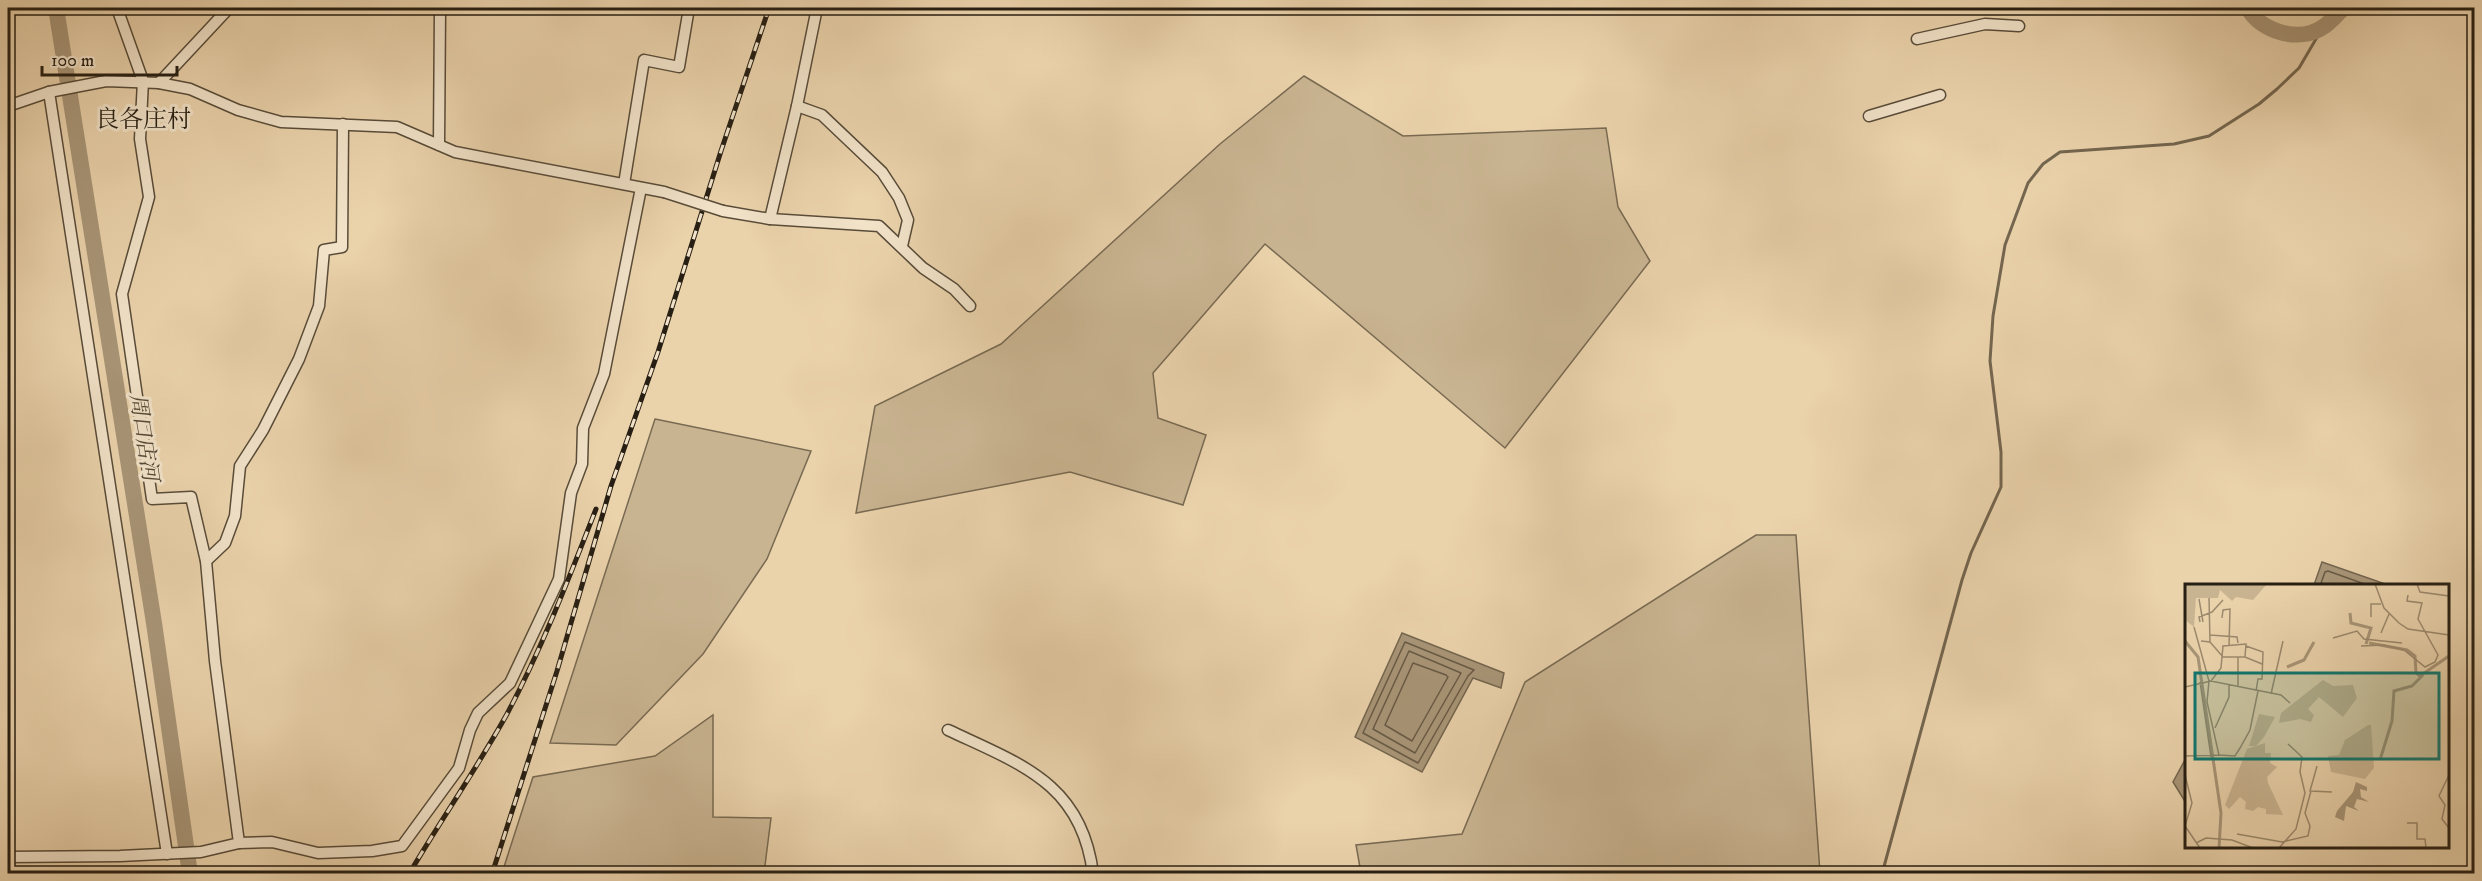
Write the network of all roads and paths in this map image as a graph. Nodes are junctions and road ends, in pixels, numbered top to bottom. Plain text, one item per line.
1 (117, 8) edge
2 (229, 8) edge
3 (440, 8) edge
4 (689, 8) edge
5 (817, 8) edge
6 (2019, 26) dead end
7 (1917, 39) dead end
8 (143, 81) junction
9 (159, 83) junction
10 (49, 92) junction
11 (1940, 95) dead end
12 (8, 106) edge
13 (797, 106) junction
14 (1869, 116) dead end
15 (343, 124) junction
16 (439, 145) junction
17 (624, 184) junction
18 (641, 188) junction
19 (770, 219) junction
20 (902, 246) junction
21 (970, 306) dead end
22 (206, 561) junction
23 (948, 730) dead end
24 (239, 843) junction
25 (169, 854) junction
26 (8, 857) edge
27 (1093, 873) edge

1 - 8 street
2 - 9 street
3 - 16 street
4 - 17 street
5 - 13 street
6 - 7 street
8 - 9 street
8 - 10 street
8 - 22 street
9 - 15 street
10 - 12 street
10 - 25 street
11 - 14 street
13 - 19 street
13 - 20 street
15 - 16 street
15 - 22 street
16 - 17 street
17 - 18 street
18 - 19 street, bridge
18 - 24 street
19 - 20 street
20 - 21 street
22 - 24 street
23 - 27 street
24 - 25 street
25 - 26 street

